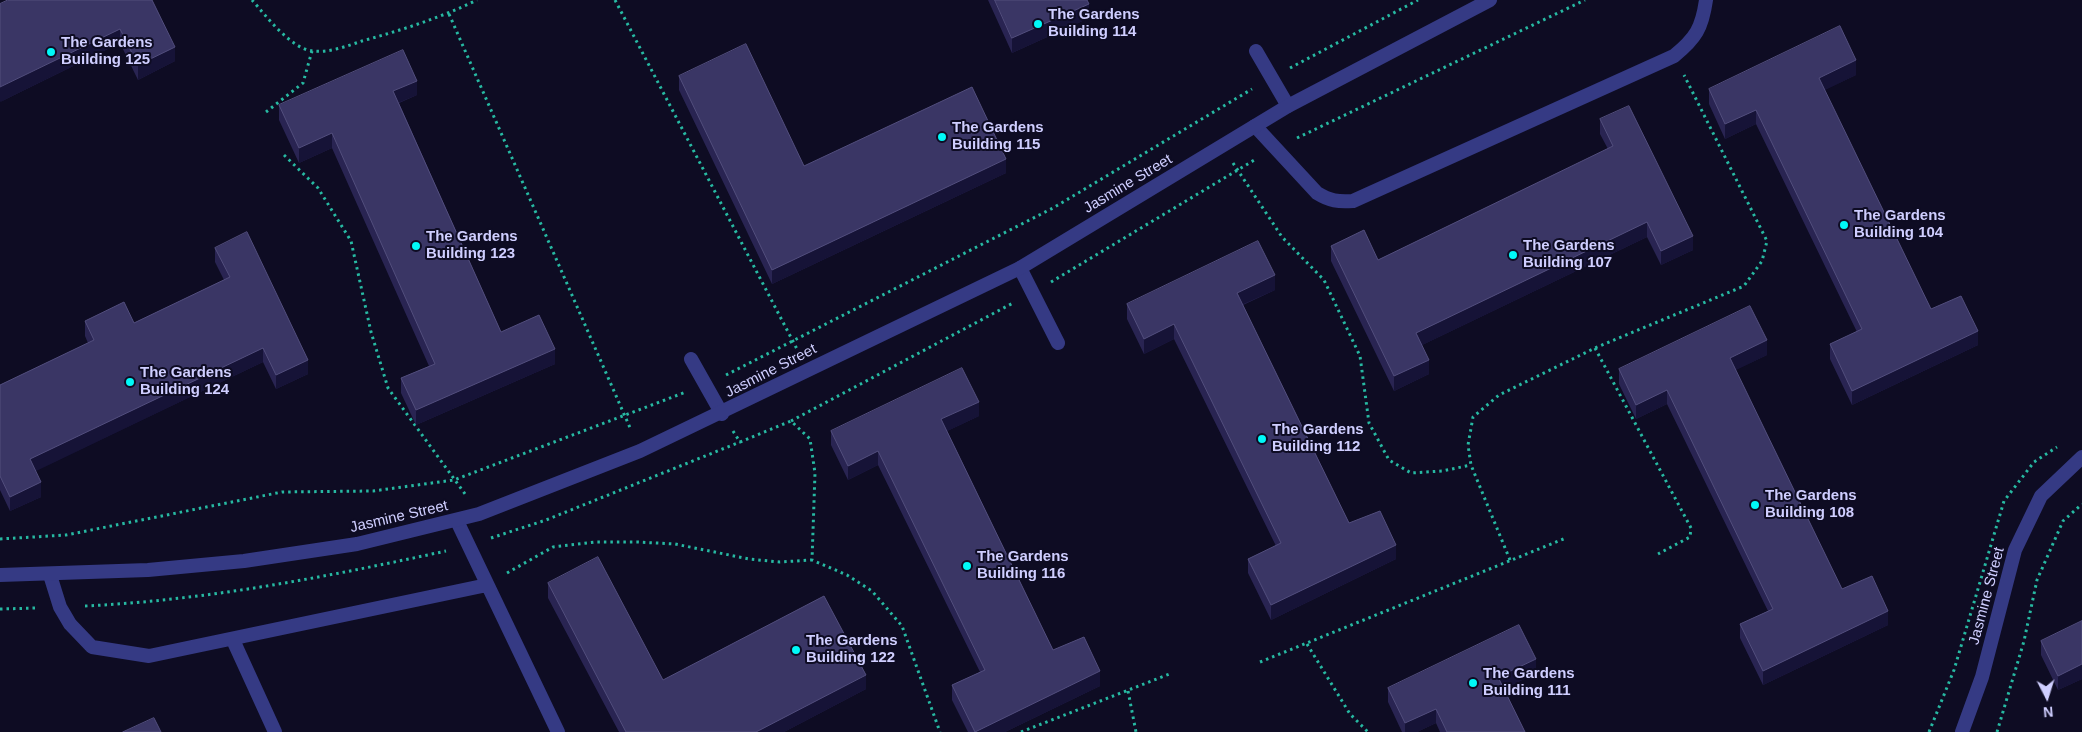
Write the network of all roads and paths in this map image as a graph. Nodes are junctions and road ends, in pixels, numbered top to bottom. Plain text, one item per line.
1 (252, 0) edge
2 (478, 0) edge
3 (615, 0) edge
4 (1418, 0) edge
5 (1490, 0) edge
6 (1585, 0) edge
7 (1706, 0) edge
8 (449, 14) junction
9 (312, 51) junction
10 (1256, 51) dead end
11 (1674, 56) junction
12 (1271, 78) junction
13 (1288, 106) junction
14 (266, 112) dead end
15 (1255, 126) junction
16 (1222, 146) junction
17 (1276, 148) junction
18 (284, 155) dead end
19 (1238, 170) junction
20 (1020, 268) junction
21 (1033, 293) junction
22 (793, 341) junction
23 (1058, 343) dead end
24 (1595, 348) junction
25 (691, 359) dead end
26 (808, 370) junction
27 (706, 384) junction
28 (722, 414) junction
29 (626, 417) junction
30 (791, 421) junction
31 (640, 451) junction
32 (2082, 457) edge
33 (1471, 465) junction
34 (454, 480) junction
35 (2082, 504) edge
36 (480, 514) junction
37 (457, 521) junction
38 (1566, 538) dead end
39 (0, 539) edge
40 (1658, 554) dead end
41 (812, 560) junction
42 (1510, 560) junction
43 (0, 575) edge
44 (50, 575) junction
45 (486, 585) junction
46 (233, 640) junction
47 (1307, 644) junction
48 (1260, 662) dead end
49 (1172, 673) dead end
50 (1128, 691) junction
51 (275, 732) edge
52 (558, 732) edge
53 (940, 732) edge
54 (1020, 732) edge
55 (1136, 732) edge
56 (1368, 732) edge
57 (1962, 732) edge
58 (1997, 732) edge

1 - 9 path
2 - 8 path
3 - 22 path
4 - 12 path
5 - 13 street, Jasmine Street
6 - 17 path
7 - 11 street
8 - 9 path
8 - 29 path
9 - 14 path
10 - 12 street
11 - 17 street
11 - 24 path
12 - 13 street
12 - 22 path
13 - 15 street, Jasmine Street
15 - 16 street, Jasmine Street
15 - 17 street
16 - 19 path
16 - 20 street, Jasmine Street
17 - 19 path
18 - 34 path
19 - 21 path
19 - 33 path
20 - 21 street
20 - 26 street, Jasmine Street
21 - 23 street
21 - 30 path
22 - 26 path
22 - 27 path
24 - 33 path
24 - 40 path
25 - 27 street
26 - 28 street, Jasmine Street
27 - 28 street
27 - 29 path
28 - 30 path
28 - 31 street, Jasmine Street
29 - 31 path
29 - 34 path
30 - 41 path
31 - 36 street, Jasmine Street
32 - 57 street, Jasmine Street
33 - 42 path
34 - 36 path
34 - 39 path
35 - 58 path
36 - 37 street, Jasmine Street
37 - 44 street, Jasmine Street
37 - 45 street
38 - 42 path
41 - 45 path
41 - 53 path
42 - 47 path
43 - 44 street, Jasmine Street
44 - 46 street
45 - 46 street
45 - 52 street
46 - 51 street
47 - 48 path
47 - 56 path
49 - 50 path
50 - 54 path
50 - 55 path

